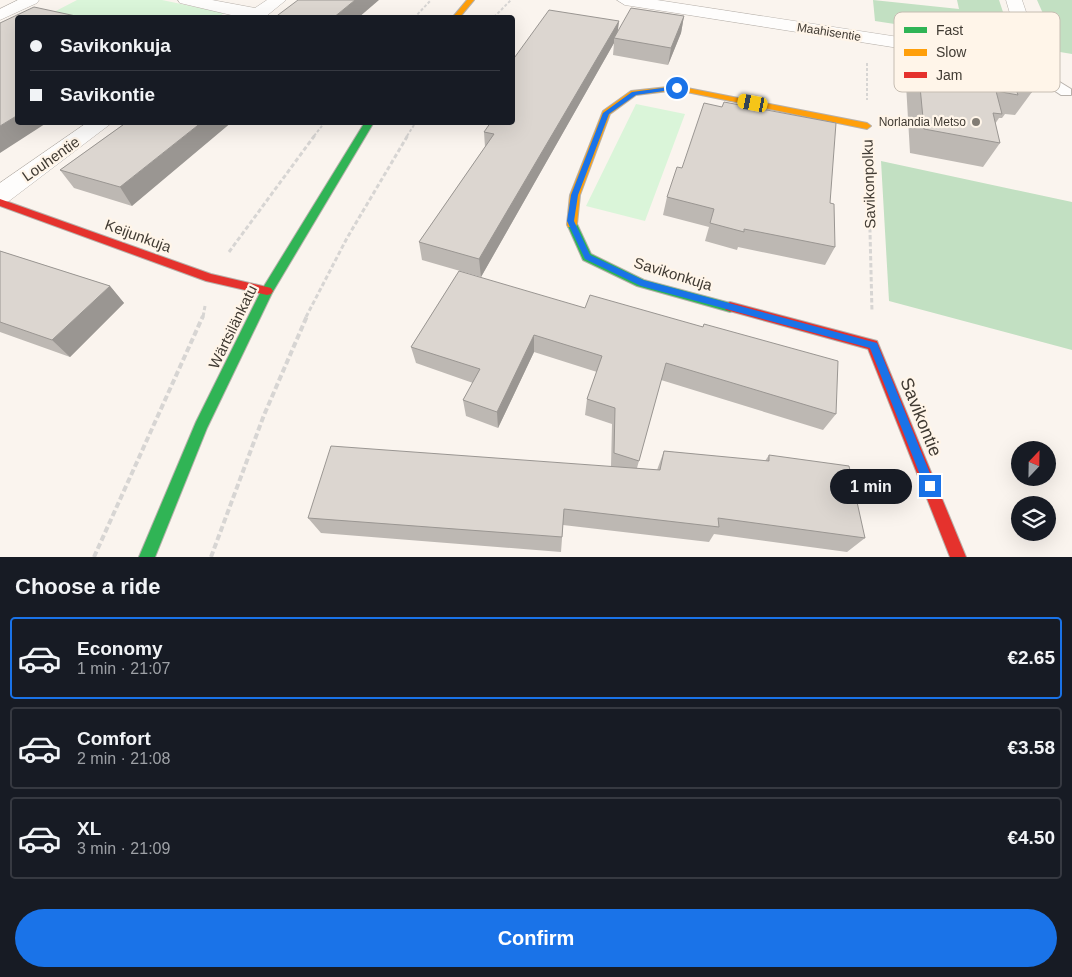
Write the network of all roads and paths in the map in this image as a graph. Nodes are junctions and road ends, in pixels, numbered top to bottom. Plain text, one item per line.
1 (30, 0) edge
2 (186, 0) edge
3 (278, 0) edge
4 (431, 0) edge
5 (472, 0) edge
6 (511, 0) edge
7 (624, 0) edge
8 (698, 6) edge
9 (0, 15) edge
10 (251, 15) edge
11 (256, 15) edge
12 (417, 15) edge
13 (458, 15) edge
14 (497, 15) edge
15 (867, 38) junction
16 (894, 41) edge
17 (1060, 87) edge
18 (1066, 92) dead end
19 (99, 125) edge
20 (323, 125) edge
21 (368, 125) edge
22 (414, 125) edge
23 (867, 126) junction
24 (0, 195) edge
25 (0, 202) edge
26 (210, 278) junction
27 (267, 291) junction
28 (873, 345) junction
29 (94, 557) edge
30 (147, 557) edge
31 (211, 557) edge
32 (958, 557) edge

1 - 9 street
2 - 10 street
3 - 11 street
4 - 12 path
5 - 13 street
6 - 14 path
7 - 8 street, Maahisentie
8 - 15 street, Maahisentie
15 - 16 street, Maahisentie
15 - 23 path, Savikonpolku
17 - 18 lane
19 - 24 street, Louhentie
20 - 26 path
21 - 27 street, Wärtsilänkatu
22 - 31 path
23 - 28 path, Savikonpolku
23 - 28 street, Savikonkuja
25 - 26 street, Keijunkuja
26 - 27 street, Keijunkuja
26 - 29 path
27 - 30 street, Wärtsilänkatu
28 - 32 street, Savikontie

